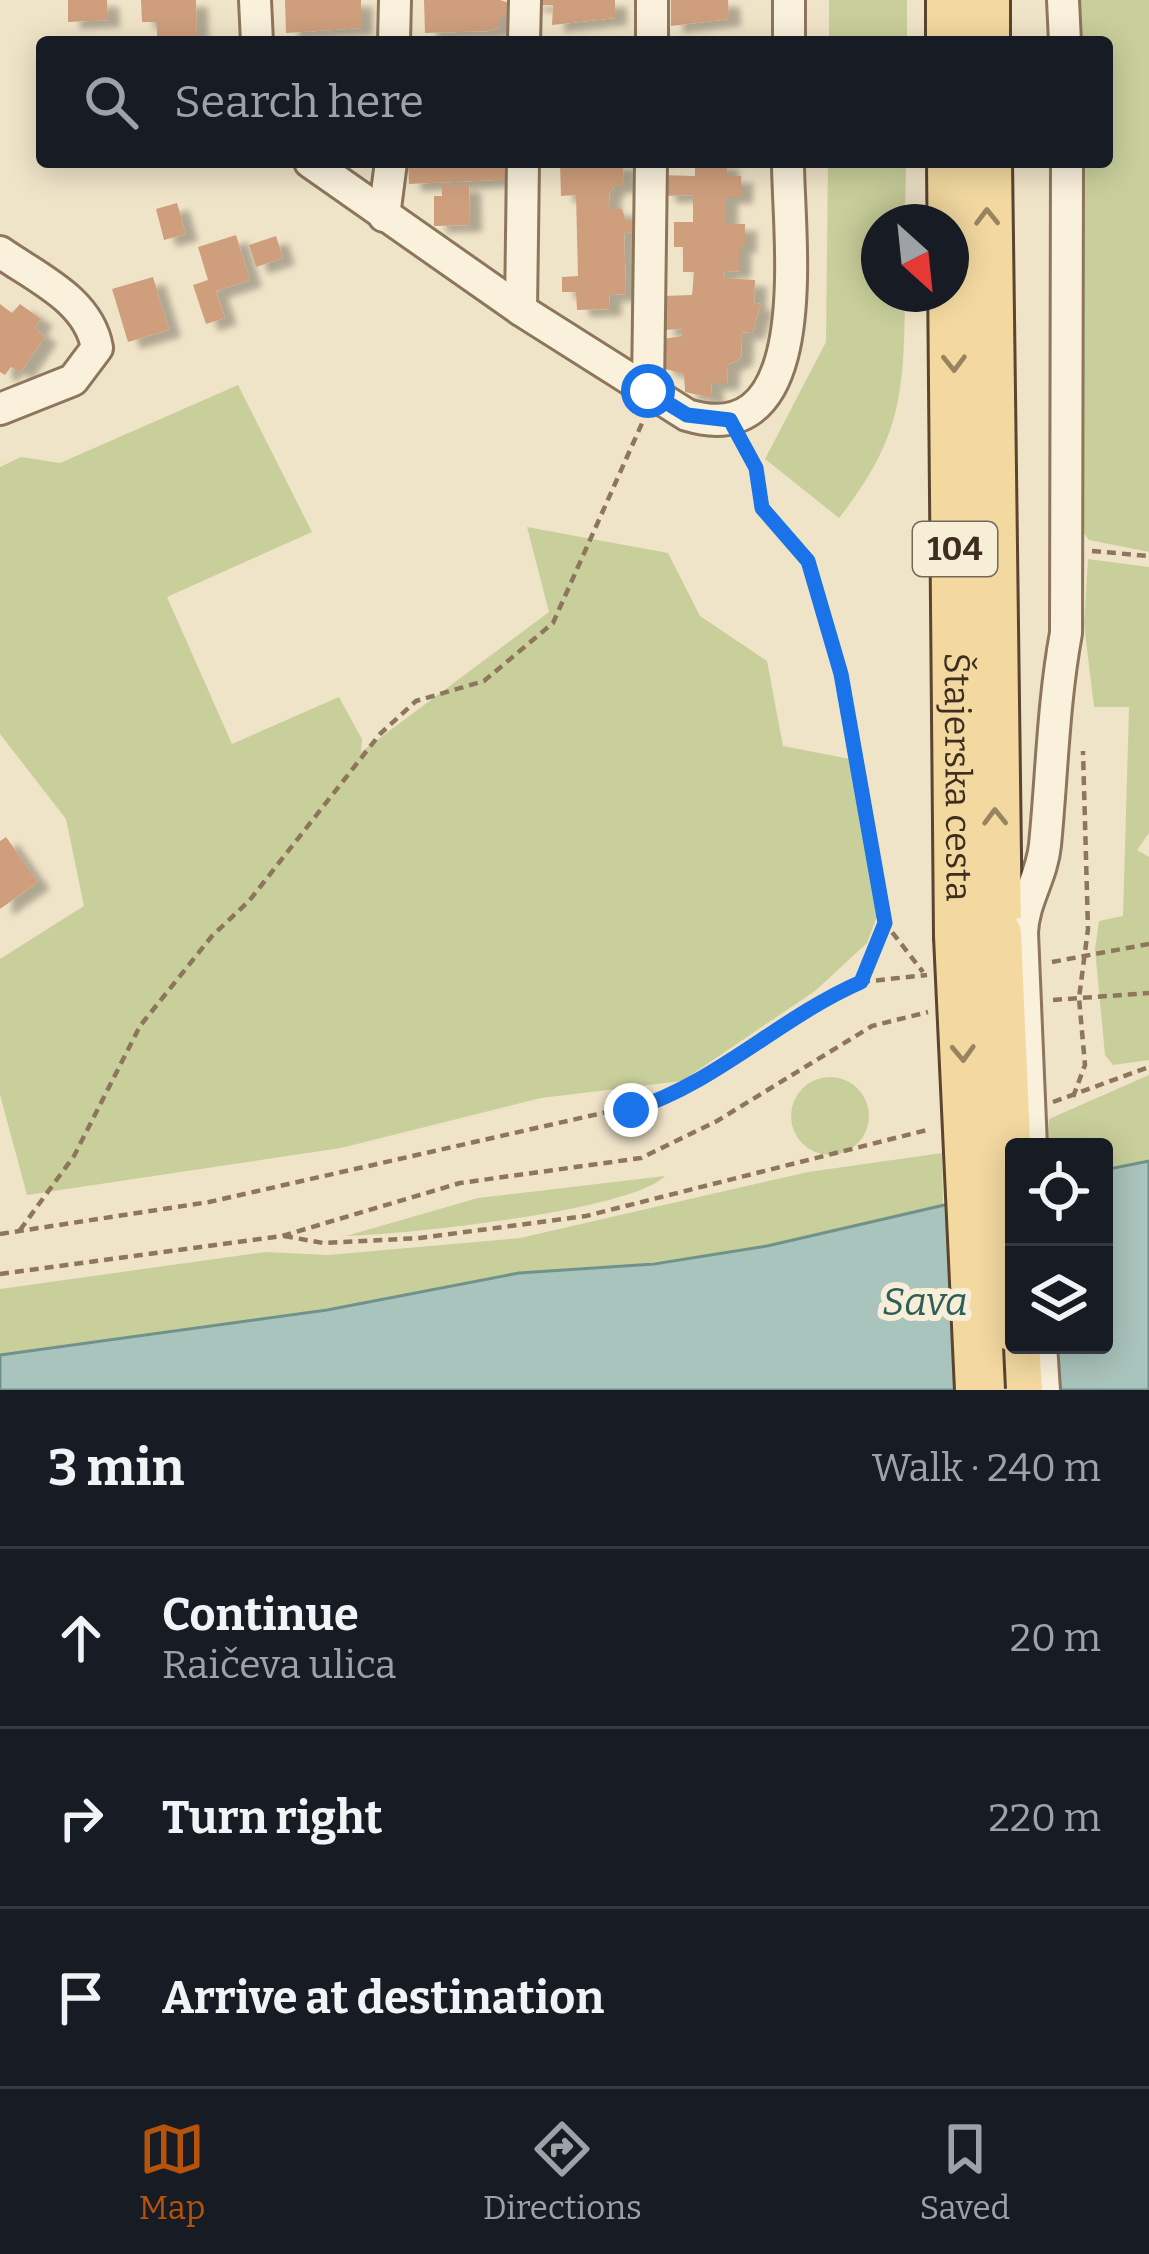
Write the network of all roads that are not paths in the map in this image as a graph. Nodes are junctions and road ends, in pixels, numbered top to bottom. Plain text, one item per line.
1 (255, 0) edge
2 (395, 0) edge
3 (525, 0) edge
4 (652, 0) edge
5 (789, 0) edge
6 (950, 0) edge
7 (985, 0) edge
8 (1063, 0) edge
9 (256, 36) edge
10 (394, 36) edge
11 (524, 36) edge
12 (652, 36) edge
13 (789, 36) edge
14 (951, 36) edge
15 (985, 36) edge
16 (1065, 36) edge
17 (318, 168) edge
18 (390, 168) edge
19 (523, 168) edge
20 (651, 168) edge
21 (788, 168) edge
22 (952, 168) edge
23 (987, 168) edge
24 (1067, 168) edge
25 (384, 216) junction
26 (0, 252) edge
27 (521, 310) junction
28 (648, 391) junction
29 (0, 410) edge
30 (993, 934) junction
31 (1029, 1138) edge
32 (1010, 1246) edge
33 (1016, 1354) edge
34 (1042, 1354) edge
35 (980, 1390) edge
36 (1018, 1390) edge
37 (1044, 1390) edge

1 - 9 street
2 - 10 street
3 - 11 street
4 - 12 street
5 - 13 street
6 - 14 main road
7 - 15 main road
8 - 16 street
17 - 25 street
18 - 25 street
19 - 27 street
20 - 28 street
21 - 28 street
22 -> 30 main road, Štajerska cesta / 104
30 -> 23 main road, Štajerska cesta / 104
24 - 30 street
25 - 27 street
26 - 29 street
27 - 28 street
30 - 31 street, bridge
30 - 32 main road, Štajerska cesta / 104, bridge
30 -> 35 main road, Štajerska cesta / 104, bridge
33 - 36 main road
34 - 37 street

